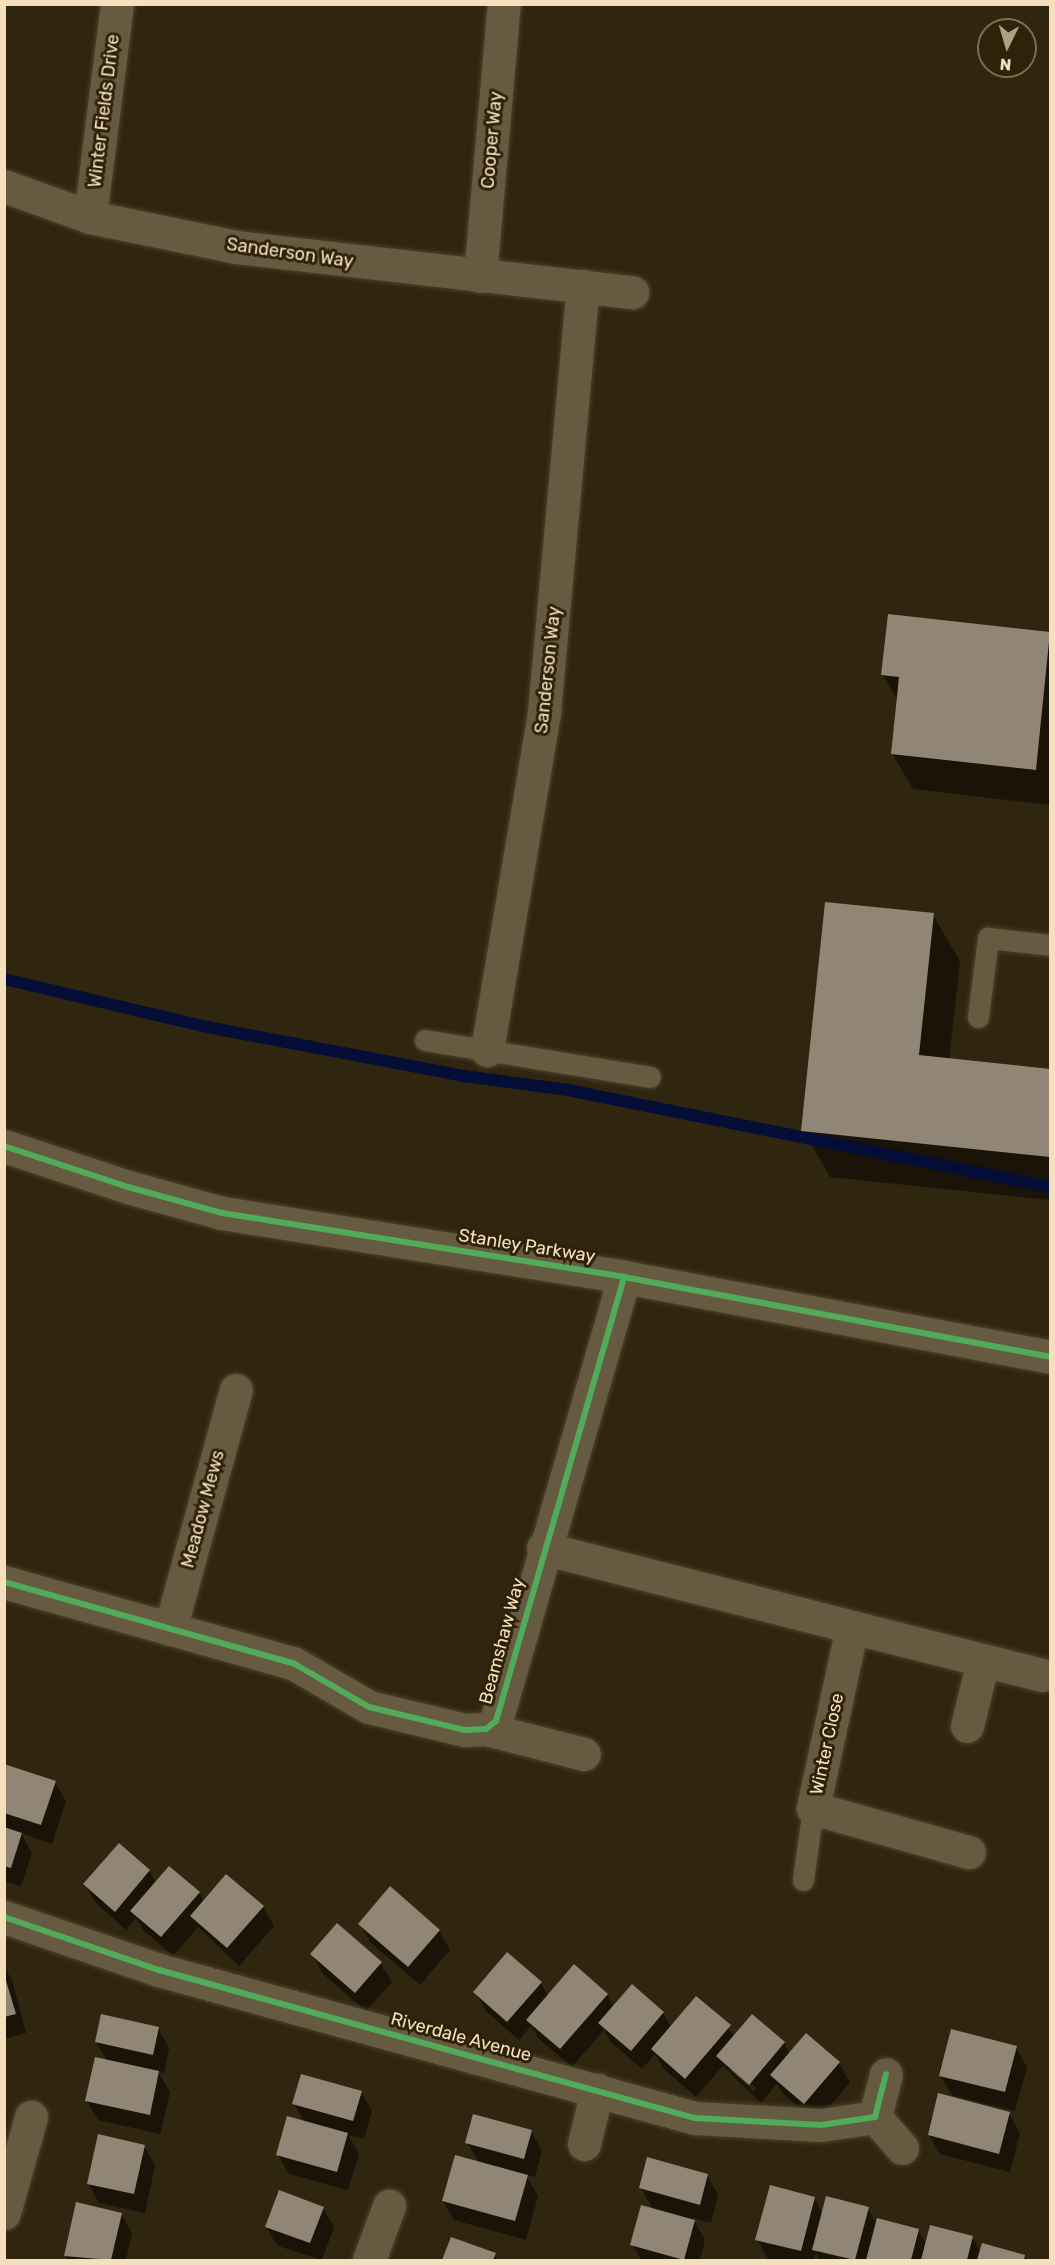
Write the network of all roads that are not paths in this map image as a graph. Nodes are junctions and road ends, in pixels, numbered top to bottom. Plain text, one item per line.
1 (117, 4) edge
2 (504, 4) edge
3 (4, 186) edge
4 (90, 217) junction
5 (480, 276) junction
6 (583, 286) junction
7 (632, 292) dead end
8 (1050, 945) edge
9 (978, 1017) dead end
10 (425, 1040) dead end
11 (487, 1050) junction
12 (650, 1077) dead end
13 (4, 1146) edge
14 (624, 1277) junction
15 (1050, 1358) edge
16 (236, 1390) dead end
17 (543, 1548) junction
18 (4, 1582) edge
19 (852, 1628) junction
20 (170, 1629) junction
21 (983, 1661) junction
22 (1042, 1675) dead end
23 (967, 1726) dead end
24 (486, 1729) junction
25 (584, 1754) dead end
26 (813, 1808) junction
27 (969, 1852) dead end
28 (803, 1880) dead end
29 (4, 1917) edge
30 (886, 2074) dead end
31 (597, 2090) junction
32 (875, 2116) junction
33 (31, 2117) dead end
34 (584, 2144) dead end
35 (902, 2148) dead end
36 (389, 2206) dead end
37 (4, 2212) edge
38 (369, 2260) edge

1 - 4 street, Winter Fields Drive
2 - 5 street, Cooper Way
3 - 4 street, Sanderson Way
4 - 5 street, Sanderson Way
5 - 6 street, Sanderson Way
6 - 7 street, Sanderson Way
6 - 11 street, Sanderson Way
8 - 9 lane
10 - 11 lane
11 - 12 lane
13 - 14 street, Stanley Parkway
14 - 15 street, Stanley Parkway
14 - 17 street, Beamshaw Way
16 - 20 street, Meadow Mews
17 - 19 street
17 - 24 street, Beamshaw Way
18 - 20 street, Beamshaw Way
19 - 21 street
19 - 26 street, Winter Close
20 - 24 street, Beamshaw Way
21 - 22 street
21 - 23 street
24 - 25 street, Beamshaw Way
26 - 27 street, Winter Close
26 - 28 lane
29 - 31 street, Riverdale Avenue
30 - 32 street
31 - 32 street, Riverdale Avenue
31 - 34 street
32 - 35 street
33 - 37 street
36 - 38 street

